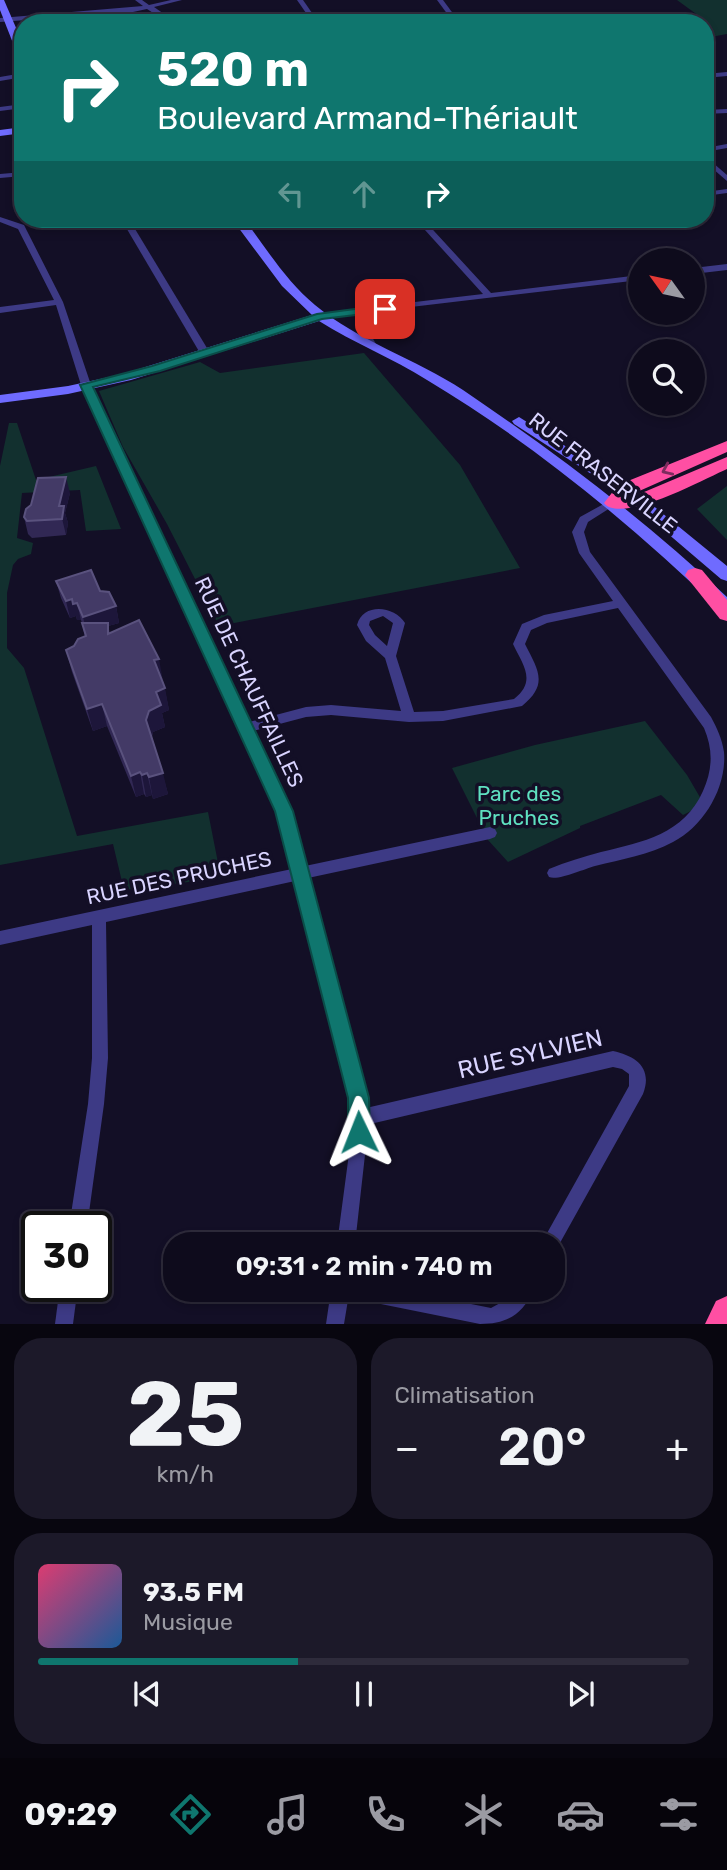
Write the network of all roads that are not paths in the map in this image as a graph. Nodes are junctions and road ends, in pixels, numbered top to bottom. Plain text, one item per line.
1 (0, 0) edge
2 (138, 0) edge
3 (179, 0) edge
4 (150, 8) junction
5 (77, 14) edge
6 (160, 14) edge
7 (4, 19) edge
8 (14, 38) edge
9 (714, 167) edge
10 (727, 179) edge
11 (22, 228) edge
12 (130, 228) edge
13 (246, 228) edge
14 (427, 228) edge
15 (727, 267) edge
16 (705, 270) edge
17 (628, 279) edge
18 (489, 296) junction
19 (59, 302) junction
20 (423, 306) junction
21 (0, 310) edge
22 (321, 316) junction
23 (371, 344) junction
24 (205, 353) junction
25 (86, 385) junction
26 (0, 393) edge
27 (0, 399) edge
28 (727, 446) edge
29 (727, 462) edge
30 (619, 496) junction
31 (640, 501) junction
32 (695, 575) junction
33 (727, 575) edge
34 (622, 603) junction
35 (727, 607) edge
36 (727, 614) edge
37 (390, 656) dead end
38 (409, 716) junction
39 (246, 728) junction
40 (490, 833) dead end
41 (554, 873) dead end
42 (301, 874) junction
43 (99, 916) junction
44 (0, 938) edge
45 (360, 1118) junction
46 (80, 1211) edge
47 (347, 1232) edge
48 (557, 1232) edge
49 (67, 1302) edge
50 (338, 1302) edge
51 (416, 1302) edge
52 (514, 1302) edge
53 (727, 1312) edge
54 (64, 1324) edge
55 (335, 1324) edge
56 (721, 1324) edge

1 - 7 main road
2 - 4 street
3 - 4 street
4 - 5 street
4 - 6 street
7 - 8 main road
9 - 10 street
11 - 19 street, RUE DE CHAUFFAILLES
12 - 24 street
13 - 22 main road, RUE FRASERVILLE
14 - 18 street
15 - 16 street
17 - 18 street
18 - 20 street
19 - 21 street
19 - 25 street, RUE DE CHAUFFAILLES
20 - 22 street
20 - 23 street
22 - 23 main road, RUE FRASERVILLE
22 - 24 main road
23 - 30 main road, RUE FRASERVILLE
24 - 25 main road
25 - 26 main road
25 - 27 main road
25 - 39 street, RUE DE CHAUFFAILLES
28 -> 30 highway
29 - 31 highway
30 - 31 highway
30 - 32 main road, RUE FRASERVILLE
30 - 34 street
31 - 33 main road, RUE FRASERVILLE
32 - 35 main road, RUE FRASERVILLE
32 - 36 highway
34 - 38 street
34 - 41 street
37 - 38 street
38 - 39 street
39 - 42 street, RUE DE CHAUFFAILLES
40 - 42 street, RUE DES PRUCHES
42 - 43 street, RUE DES PRUCHES
42 - 45 street, RUE DE CHAUFFAILLES
43 - 44 street, RUE DES PRUCHES
43 - 46 street
45 - 47 street, RUE DE CHAUFFAILLES
45 - 48 street, RUE SYLVIEN
49 - 54 street
50 - 55 street
51 - 52 street
53 - 56 highway

